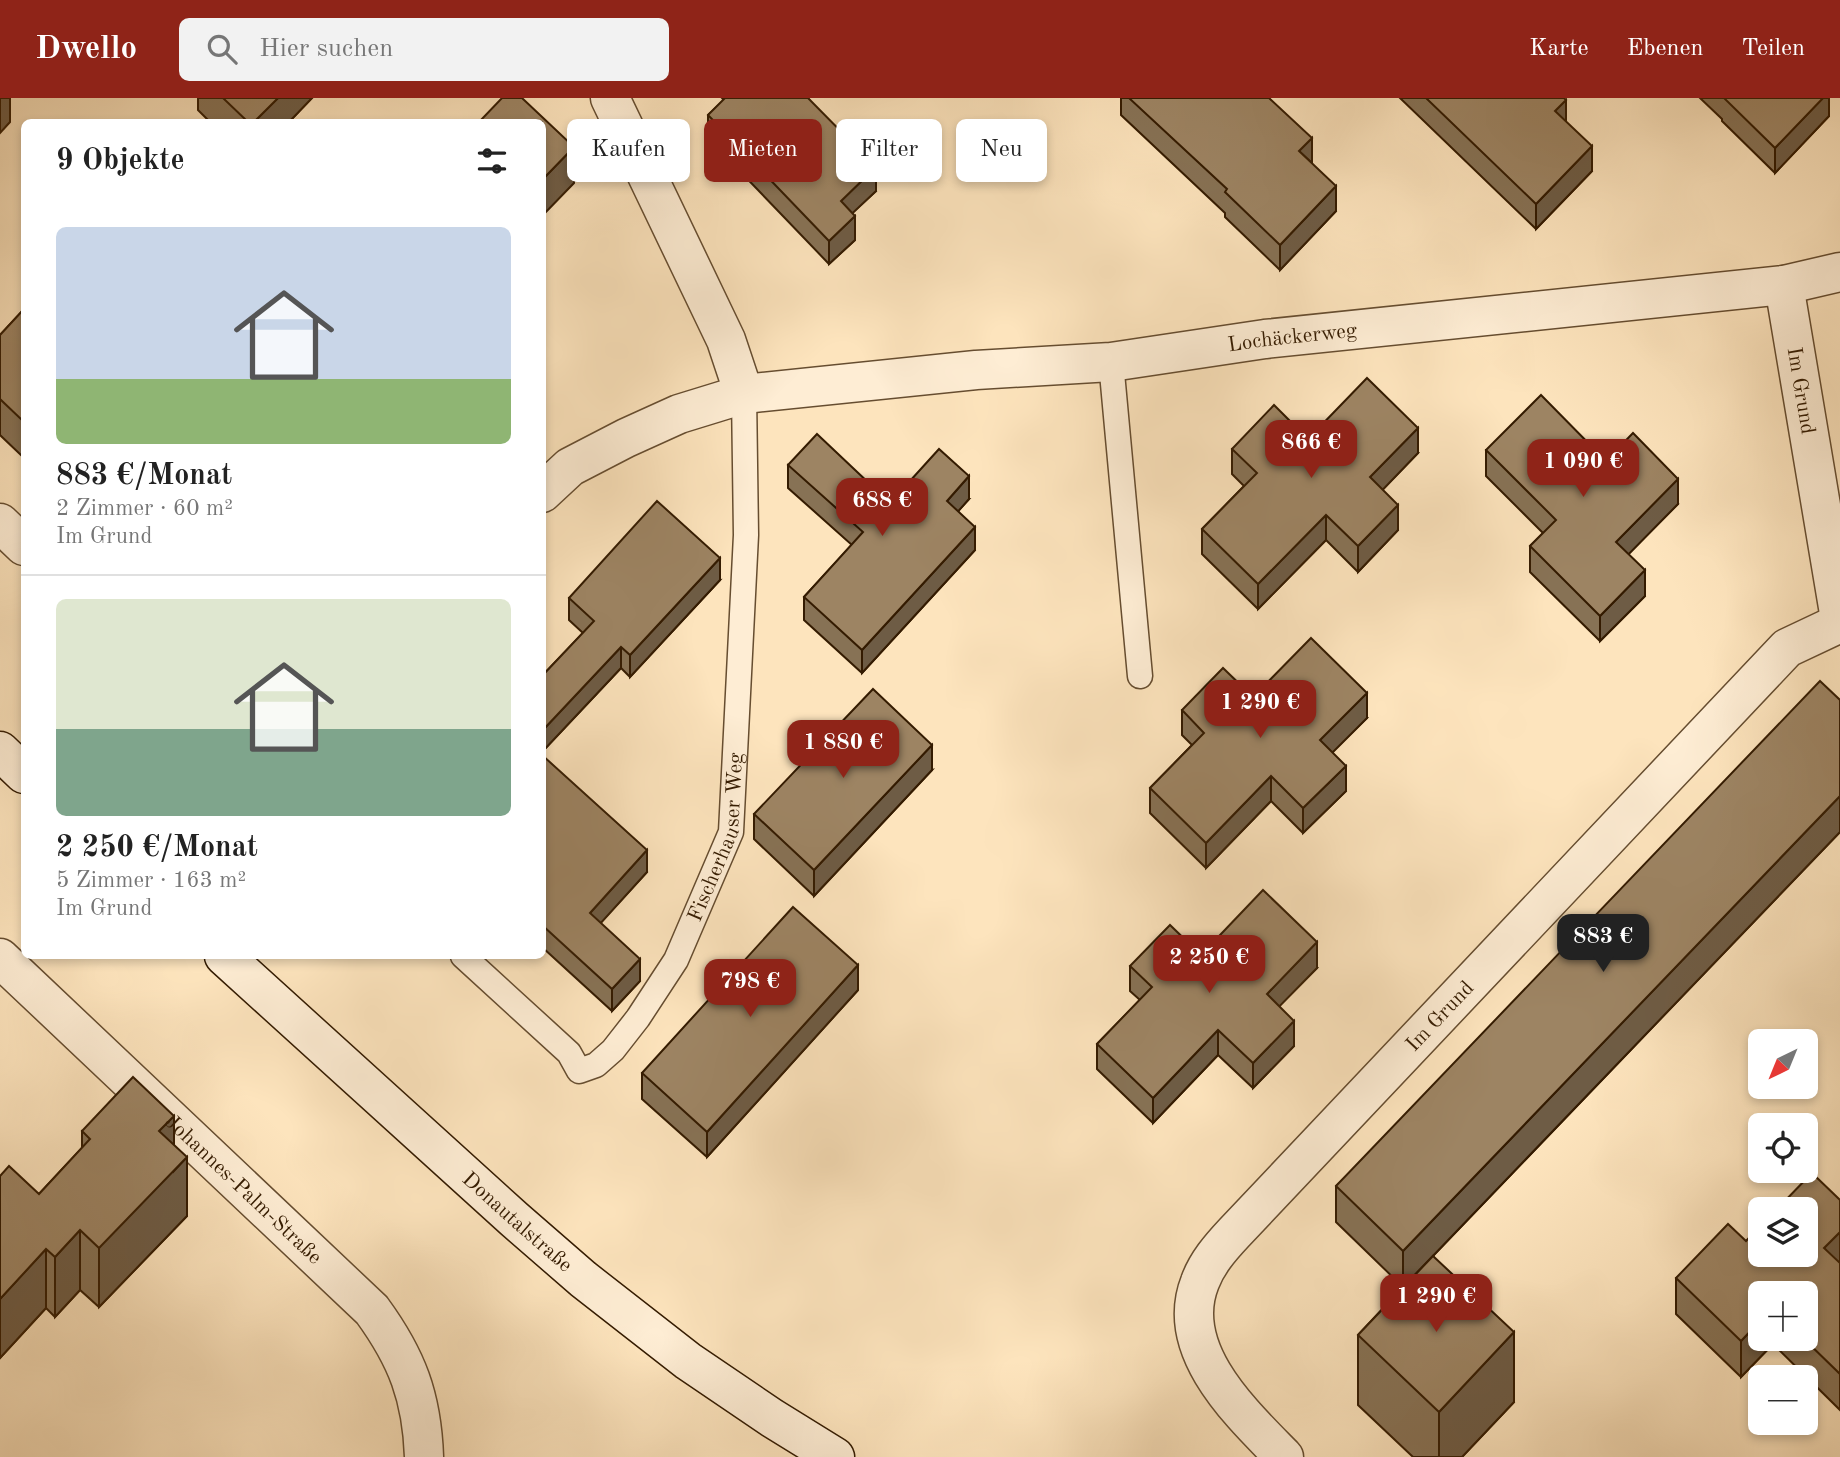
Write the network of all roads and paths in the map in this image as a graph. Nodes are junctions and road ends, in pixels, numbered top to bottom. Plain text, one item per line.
1 (610, 98) edge
2 (1840, 272) edge
3 (1784, 285) junction
4 (1111, 362) junction
5 (744, 394) junction
6 (546, 489) edge
7 (0, 523) edge
8 (21, 543) edge
9 (1840, 621) edge
10 (1140, 676) dead end
11 (0, 751) edge
12 (21, 771) edge
13 (0, 958) edge
14 (227, 959) edge
15 (466, 959) edge
16 (818, 1453) edge
17 (424, 1457) edge
18 (1284, 1457) edge

1 - 5 street, Fischerhauser Weg
2 - 3 street, Lochäckerweg
3 - 4 street, Lochäckerweg
3 - 9 street, Im Grund
4 - 5 street, Lochäckerweg
4 - 10 lane
5 - 6 street
5 - 15 lane, Fischerhauser Weg
7 - 8 street
9 - 18 street, Im Grund
11 - 12 street
13 - 17 street, Johannes-Palm-Straße
14 - 16 street, Donautalstraße

